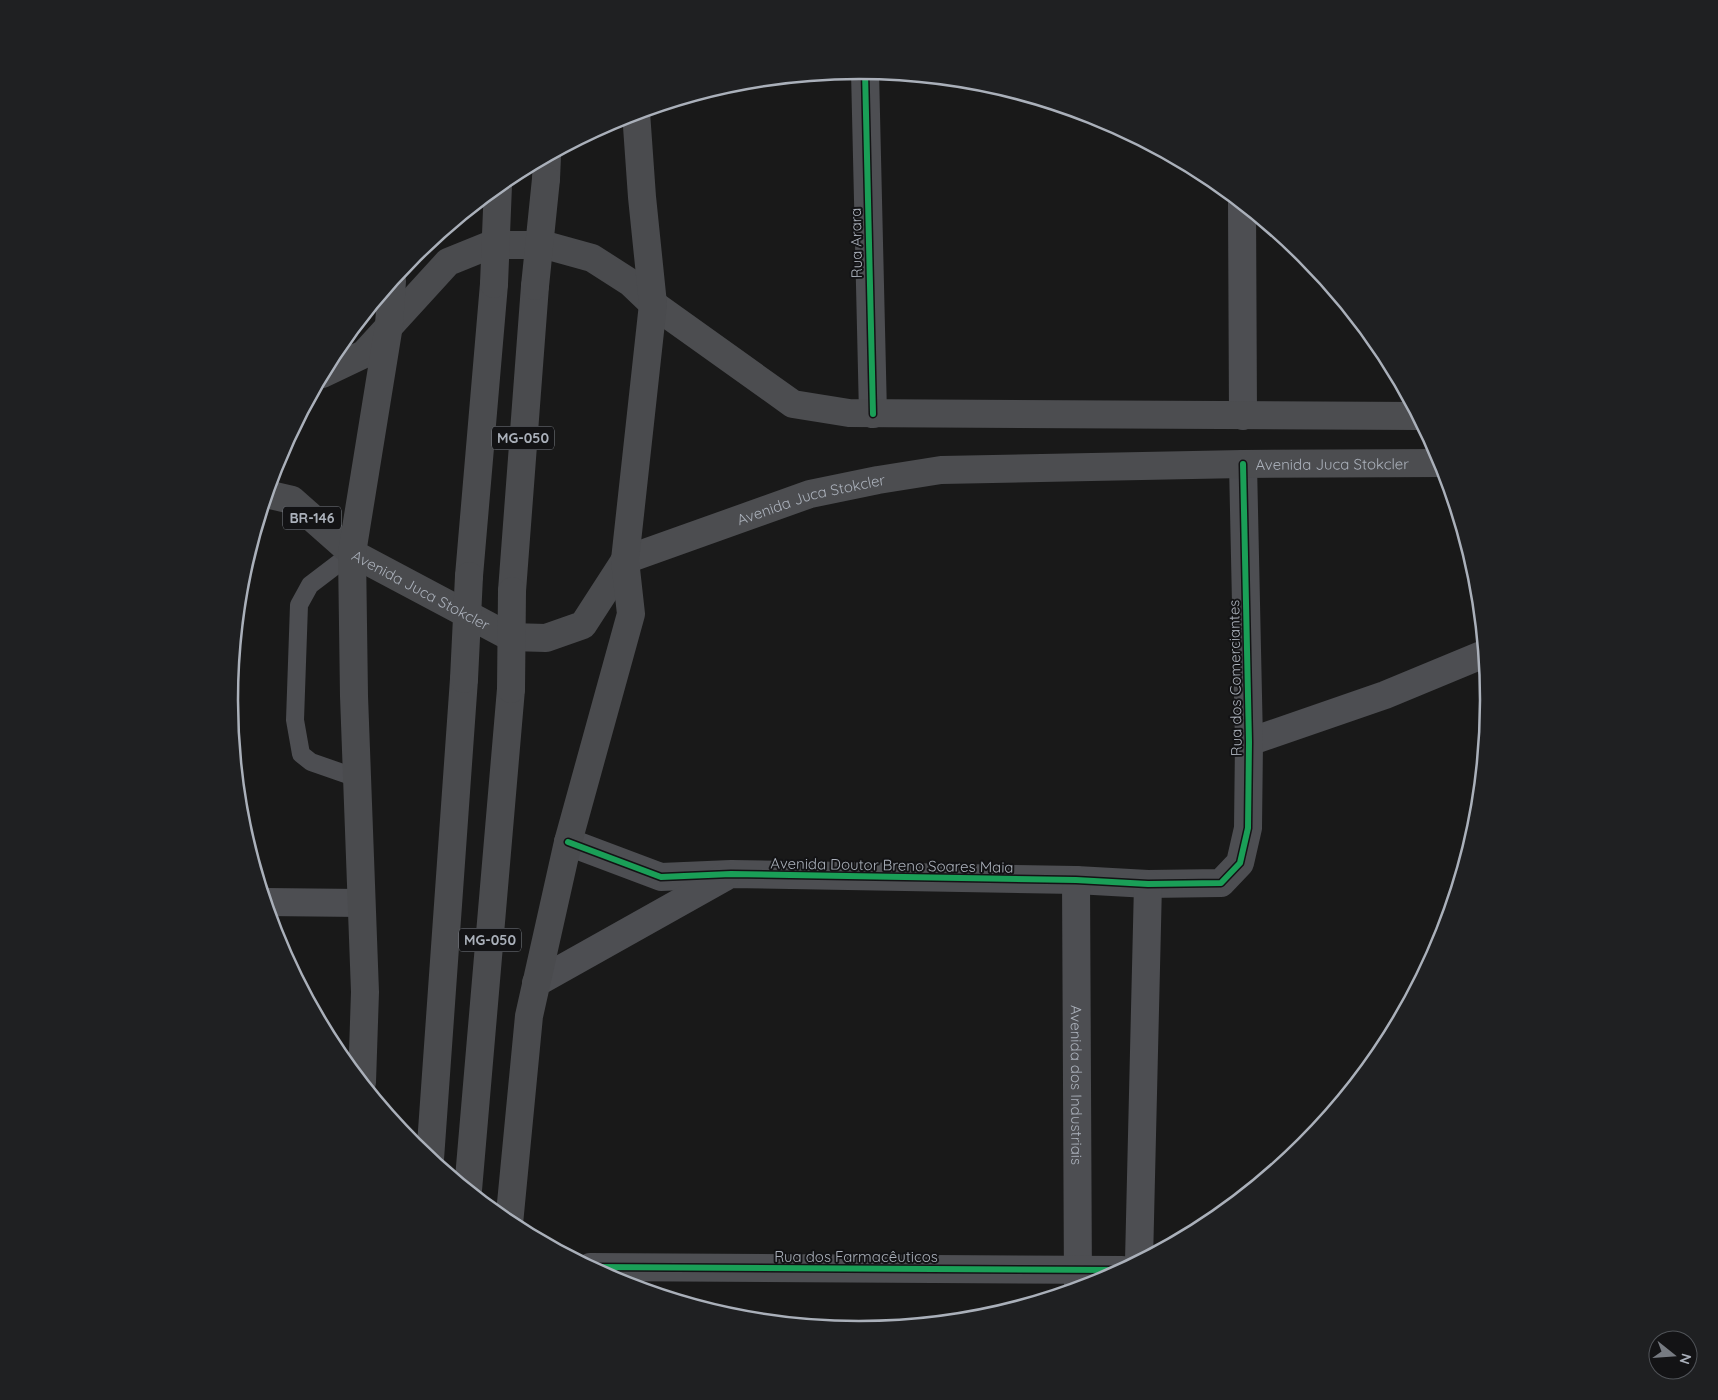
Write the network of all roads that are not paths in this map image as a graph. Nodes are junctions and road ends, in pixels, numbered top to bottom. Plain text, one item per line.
1 (865, 79) edge
2 (637, 120) edge
3 (546, 168) edge
4 (498, 195) edge
5 (1242, 211) edge
6 (391, 291) edge
7 (653, 304) junction
8 (389, 325) junction
9 (334, 368) edge
10 (873, 414) junction
11 (1243, 416) junction
12 (1411, 416) edge
13 (1433, 462) edge
14 (1243, 464) junction
15 (273, 496) edge
16 (352, 553) junction
17 (625, 560) junction
18 (1479, 656) edge
19 (1250, 742) junction
20 (356, 778) junction
21 (568, 842) junction
22 (731, 874) junction
23 (1076, 880) junction
24 (1221, 883) joint
25 (1148, 884) junction
26 (272, 902) edge
27 (361, 903) junction
28 (536, 983) junction
29 (362, 1073) edge
30 (431, 1149) edge
31 (469, 1183) edge
32 (510, 1214) edge
33 (1139, 1254) edge
34 (607, 1267) edge
35 (1077, 1280) edge

1 - 10 street, Rua Arara
2 - 7 main road
3 - 31 main road, MG-050, bridge
4 - 30 main road, MG-050, bridge
5 - 11 street
6 - 8 main road
7 - 8 main road
7 - 10 main road
7 - 17 main road
8 - 9 main road
8 - 16 main road
10 - 11 main road
11 - 12 main road
13 - 14 main road, Avenida Juca Stokcler
14 - 17 main road, Avenida Juca Stokcler
14 - 19 street, Rua dos Comerciantes
15 - 16 main road, Avenida Juca Stokcler / BR-146
16 - 17 main road, Avenida Juca Stokcler
16 - 20 main road
16 - 20 lane
17 - 21 main road
18 - 19 street
19 - 24 street, Rua dos Comerciantes
20 - 27 main road
21 - 22 street, Avenida Doutor Breno Soares Maia
21 - 28 main road
22 - 23 street, Avenida Doutor Breno Soares Maia
22 - 28 street
23 - 25 street, Avenida Doutor Breno Soares Maia
23 - 35 street, Avenida dos Industriais
24 - 25 street, Avenida Doutor Breno Soares Maia
25 - 33 street
26 - 27 street
27 - 29 main road
28 - 32 main road
34 - 35 street, Rua dos Farmacêuticos

